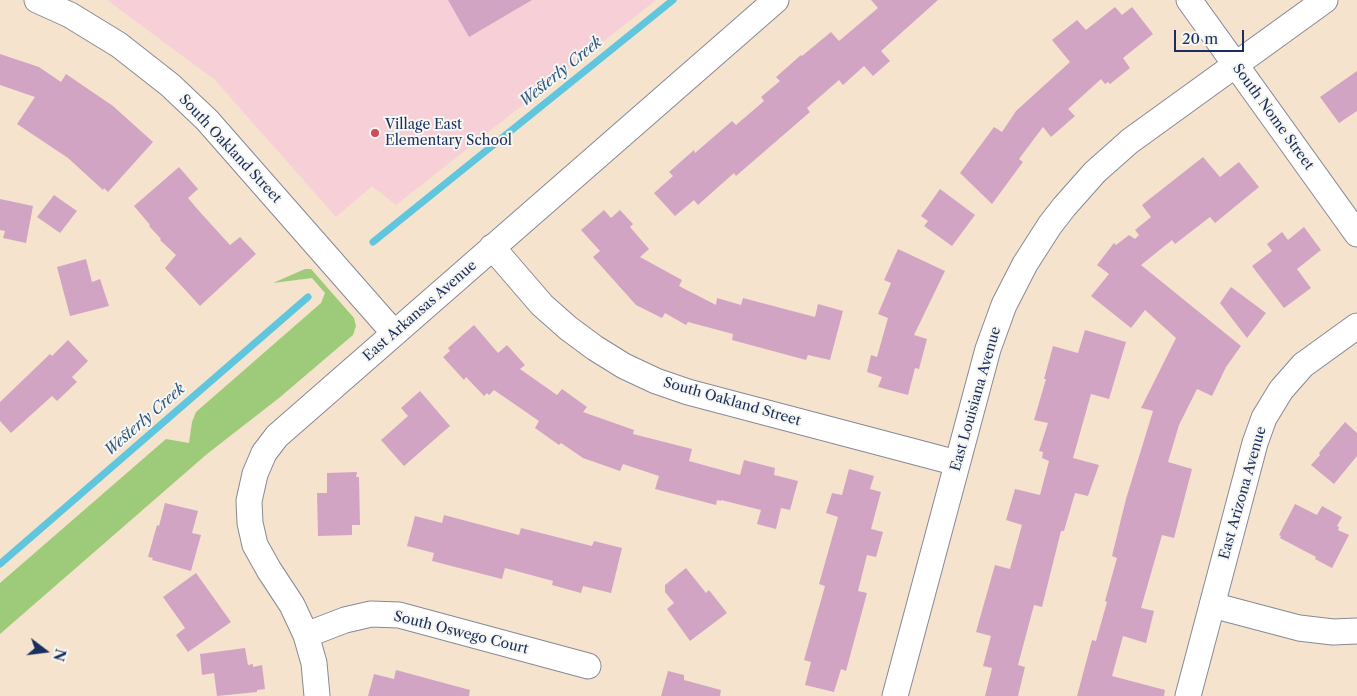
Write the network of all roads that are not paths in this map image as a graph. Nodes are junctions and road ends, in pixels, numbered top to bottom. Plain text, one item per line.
1 (37, 0) edge
2 (776, 0) edge
3 (1189, 0) edge
4 (1324, 0) edge
5 (1235, 64) junction
6 (1357, 234) edge
7 (492, 247) junction
8 (1357, 326) edge
9 (394, 333) junction
10 (957, 463) junction
11 (1212, 605) junction
12 (1357, 631) edge
13 (306, 634) junction
14 (588, 666) dead end
15 (317, 696) edge
16 (895, 696) edge
17 (1188, 696) edge

1 - 9 street, South Oakland Street
2 - 7 street, East Arkansas Avenue
3 - 5 street, South Nome Street
4 - 5 street, East Louisiana Avenue
5 - 6 street, South Nome Street
5 - 10 street, East Louisiana Avenue
7 - 9 street, East Arkansas Avenue
7 - 10 street, South Oakland Street
8 - 11 street, East Arizona Avenue
9 - 13 street, East Arkansas Avenue
10 - 16 street, East Louisiana Avenue
11 - 12 street
11 - 17 street, East Arizona Avenue
13 - 14 street, South Oswego Court
13 - 15 street, East Arkansas Avenue

